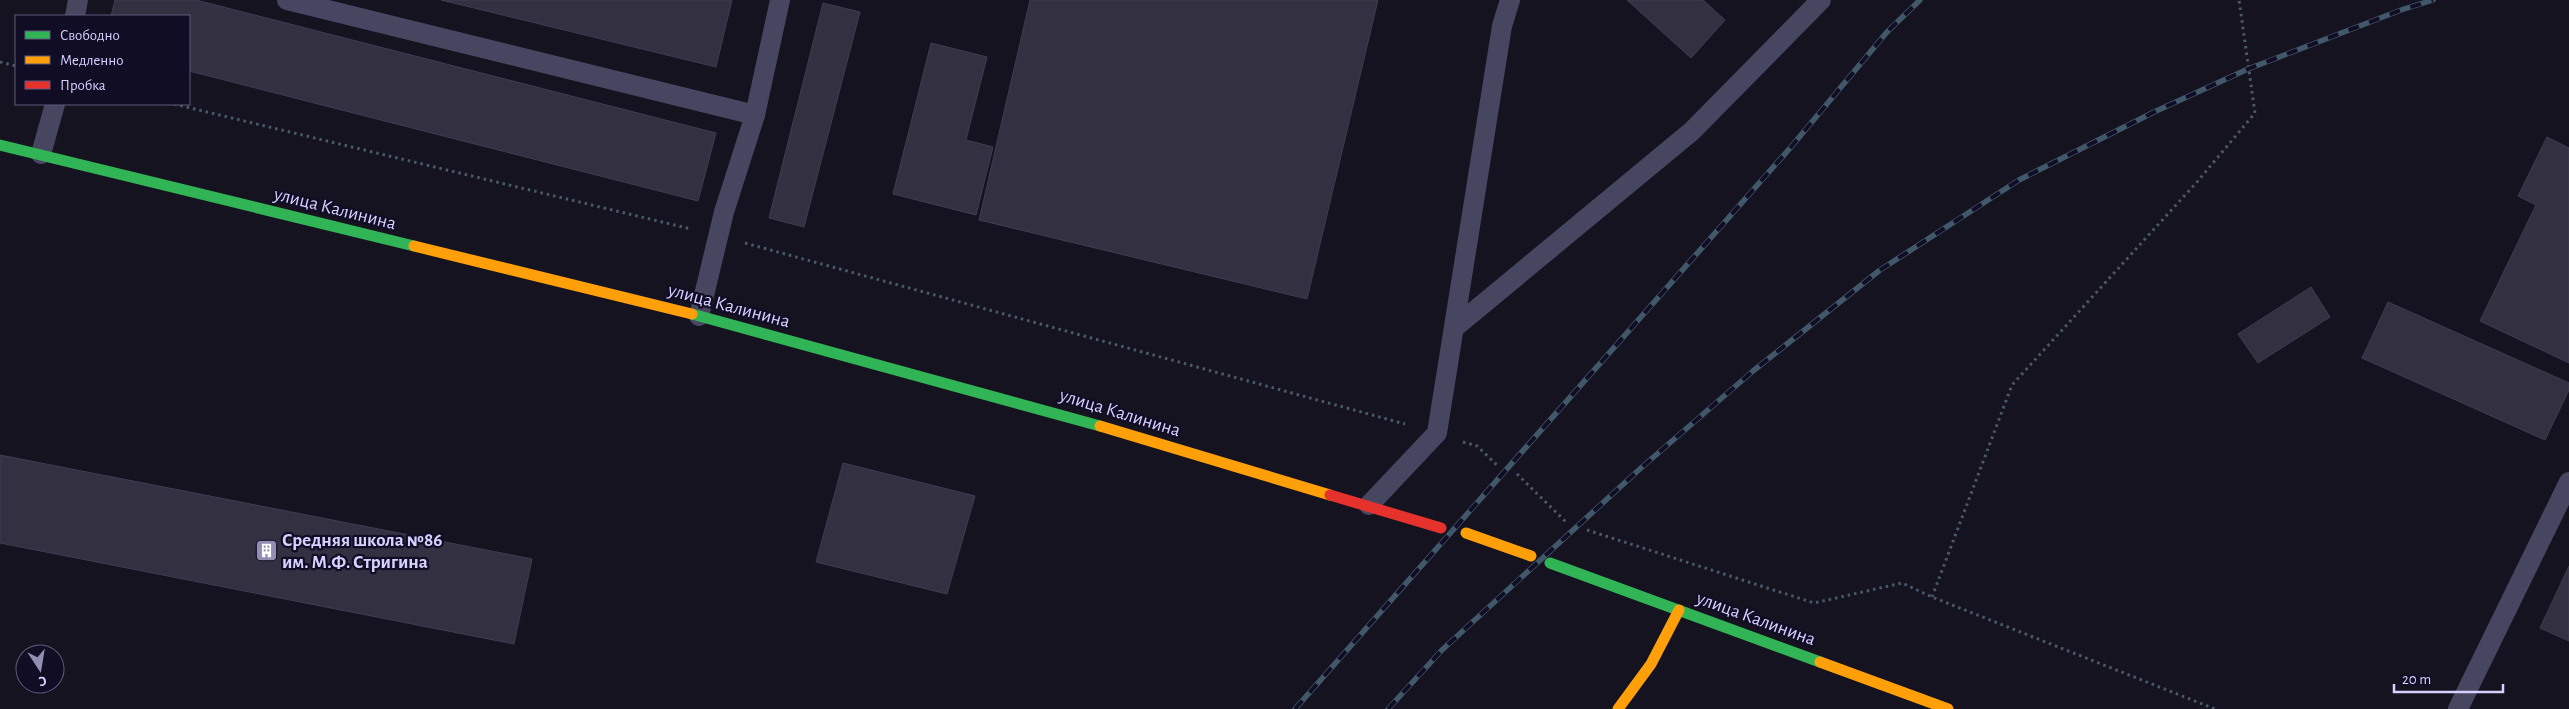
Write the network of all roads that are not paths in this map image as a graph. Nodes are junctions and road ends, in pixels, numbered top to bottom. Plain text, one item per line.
1 (78, 0) edge
2 (287, 0) edge
3 (780, 0) edge
4 (1510, 0) edge
5 (1820, 0) edge
6 (75, 15) edge
7 (55, 105) edge
8 (755, 115) junction
9 (0, 145) edge
10 (41, 154) junction
11 (699, 316) junction
12 (1454, 328) junction
13 (2569, 482) edge
14 (1369, 506) junction
15 (1441, 528) dead end
16 (1466, 533) dead end
17 (1531, 556) dead end
18 (1550, 564) dead end
19 (1679, 610) junction
20 (1618, 709) edge
21 (1948, 709) edge
22 (2458, 709) edge

1 - 6 lane
2 - 8 lane
3 - 8 lane
4 - 12 lane
5 - 12 lane
7 - 10 lane
8 - 11 lane
9 - 10 main road, улица Калинина
10 - 11 main road, улица Калинина
11 - 14 main road, улица Калинина
12 - 14 lane
13 - 22 lane
14 - 15 main road, улица Калинина
16 - 17 main road
18 - 19 main road, улица Калинина
19 - 20 main road
19 - 21 main road, улица Калинина

